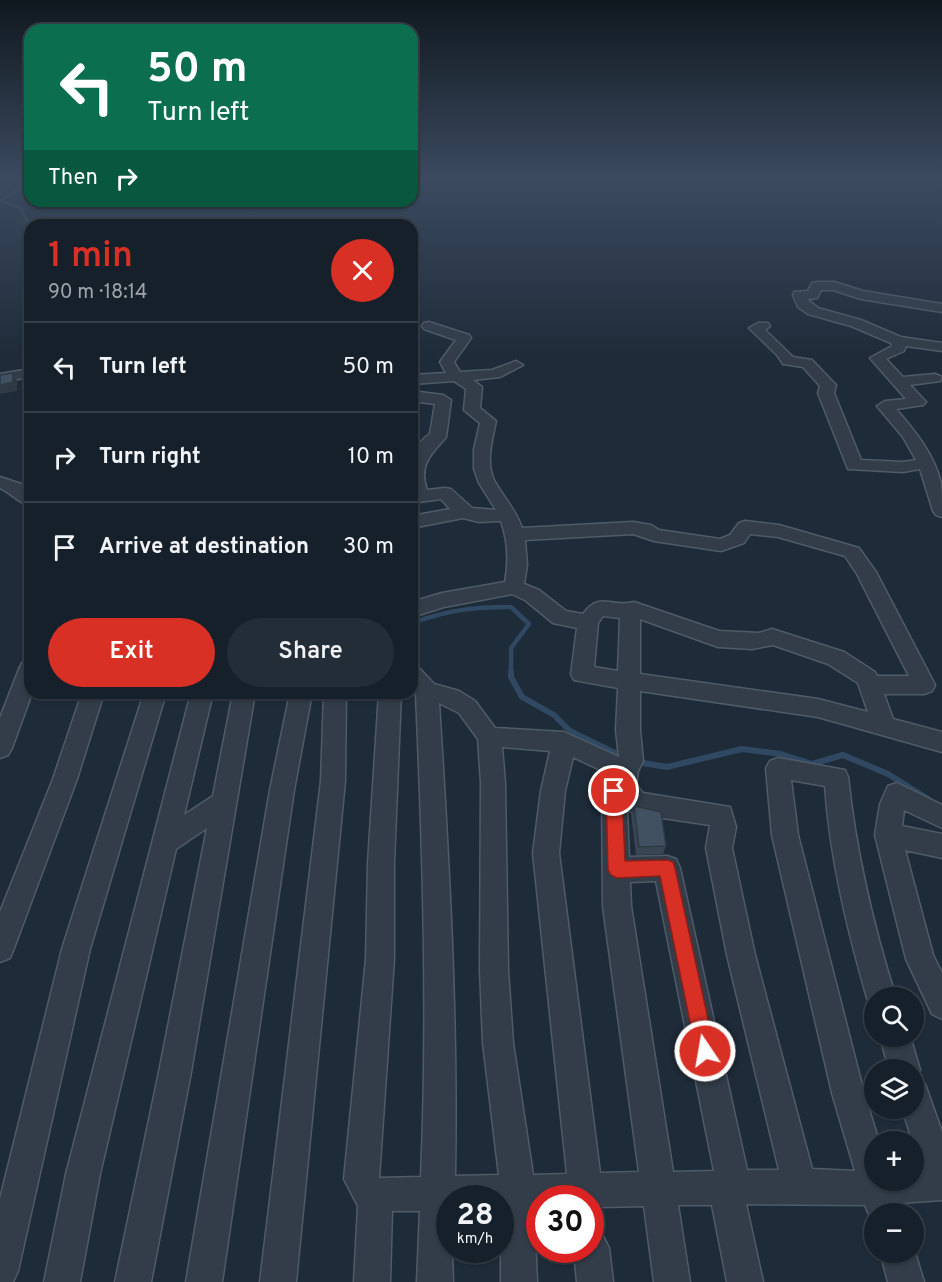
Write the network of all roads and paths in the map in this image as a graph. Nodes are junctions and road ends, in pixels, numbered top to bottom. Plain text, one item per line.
1 (942, 308) edge
2 (429, 326) dead end
3 (763, 326) dead end
4 (898, 341) junction
5 (920, 343) junction
6 (942, 347) edge
7 (516, 365) dead end
8 (24, 374) edge
9 (932, 374) edge
10 (454, 375) junction
11 (0, 378) edge
12 (418, 379) edge
13 (899, 382) junction
14 (418, 397) edge
15 (418, 463) edge
16 (932, 469) edge
17 (0, 482) edge
18 (24, 494) edge
19 (418, 497) edge
20 (464, 511) junction
21 (942, 511) edge
22 (507, 515) junction
23 (418, 521) edge
24 (515, 534) junction
25 (514, 587) junction
26 (418, 608) edge
27 (630, 612) junction
28 (588, 622) junction
29 (629, 681) junction
30 (420, 683) edge
31 (869, 684) junction
32 (24, 685) edge
33 (933, 685) edge
34 (91, 699) edge
35 (153, 699) edge
36 (201, 699) edge
37 (243, 699) edge
38 (300, 699) edge
39 (335, 699) edge
40 (390, 699) edge
41 (884, 725) junction
42 (489, 737) junction
43 (564, 742) junction
44 (942, 742) edge
45 (0, 748) edge
46 (625, 780) junction
47 (223, 803) junction
48 (942, 817) edge
49 (888, 835) junction
50 (166, 842) junction
51 (942, 846) edge
52 (617, 870) junction
53 (0, 948) edge
54 (879, 987) edge
55 (942, 1004) edge
56 (922, 1119) edge
57 (864, 1145) edge
58 (438, 1185) edge
59 (584, 1185) edge
60 (924, 1185) edge
61 (800, 1186) junction
62 (730, 1189) junction
63 (864, 1189) edge
64 (659, 1191) junction
65 (514, 1193) edge
66 (517, 1193) junction
67 (526, 1193) edge
68 (604, 1194) edge
69 (370, 1195) junction
70 (436, 1195) edge
71 (436, 1253) edge
72 (593, 1263) edge
73 (900, 1263) edge
74 (0, 1271) edge
75 (62, 1282) edge
76 (133, 1282) edge
77 (204, 1282) edge
78 (278, 1282) edge
79 (372, 1282) edge
80 (435, 1282) edge
81 (519, 1282) edge
82 (595, 1282) edge
83 (672, 1282) edge
84 (745, 1282) edge
85 (906, 1282) edge

1 - 4 street
2 - 10 street
3 - 16 street
4 - 5 street
4 - 13 street
5 - 6 street
5 - 9 street
7 - 10 street
8 - 11 street
9 - 13 street
10 - 12 street
10 - 22 street
13 - 16 street
14 - 15 street
16 - 21 street
17 - 18 street
19 - 20 street
20 - 22 street
20 - 23 street
22 - 24 street
24 - 25 street
24 - 33 street
25 - 26 street
25 - 28 street
27 - 28 street
27 - 29 street
27 - 31 street
28 - 29 street
29 - 41 street
29 - 46 street
30 - 42 street
30 - 58 street
31 - 33 street
31 - 41 street
32 - 45 street
34 - 53 street
35 - 74 street
36 - 50 street
37 - 47 street
38 - 77 street
39 - 78 street
40 - 69 street
41 - 44 street
42 - 43 street
42 - 66 street
43 - 46 street
43 - 59 street
46 - 52 street
46 - 61 street
47 - 50 street
47 - 76 street
48 - 49 street
49 - 51 street
49 - 55 street
50 - 75 street
52 - 62 street
52 - 64 street
54 - 57 street
56 - 60 street
61 - 62 street
61 - 63 street
62 - 64 street
62 - 84 street
64 - 68 street
64 - 83 street
65 - 66 street
66 - 67 street
66 - 81 street
69 - 70 street
69 - 79 street
71 - 80 street
72 - 82 street
73 - 85 street

